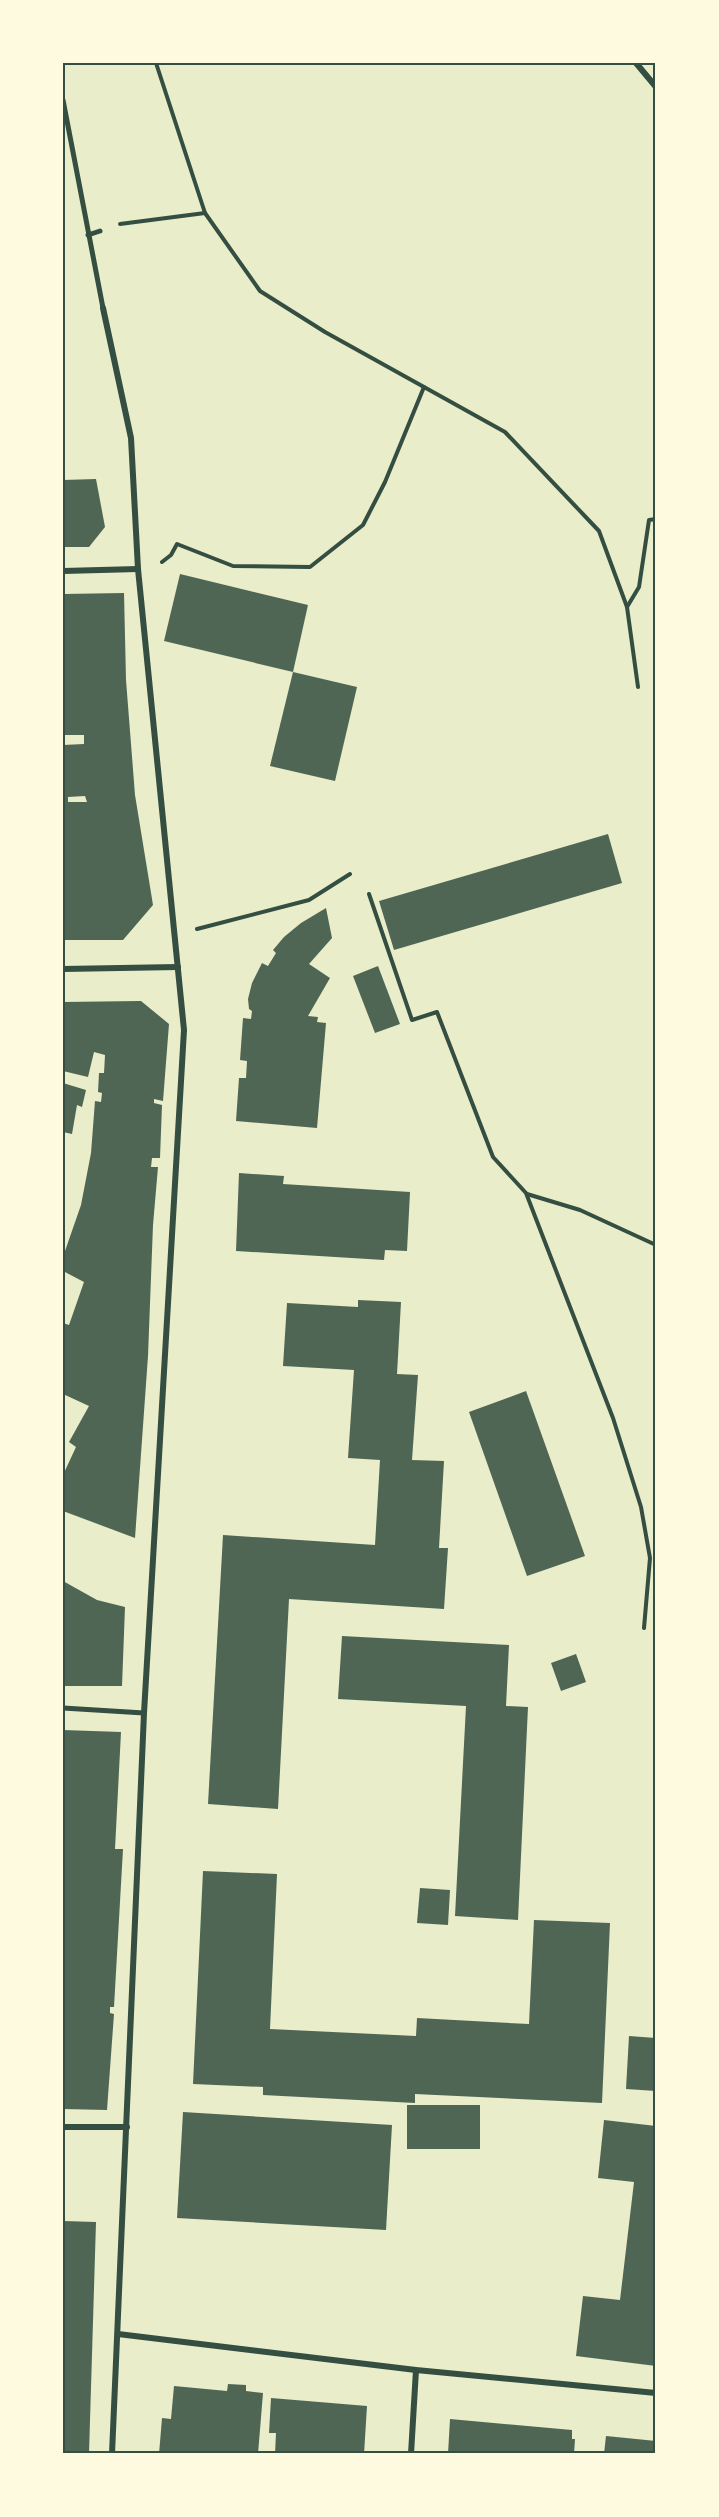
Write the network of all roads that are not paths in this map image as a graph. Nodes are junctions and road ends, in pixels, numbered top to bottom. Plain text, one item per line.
1 (636, 63) edge
2 (656, 87) edge
3 (63, 100) edge
4 (100, 231) dead end
5 (88, 235) junction
6 (103, 308) joint
7 (138, 569) junction
8 (63, 571) edge
9 (178, 967) junction
10 (63, 969) edge
11 (63, 1708) edge
12 (144, 1713) junction
13 (63, 2127) edge
14 (127, 2127) junction
15 (118, 2334) junction
16 (416, 2370) junction
17 (656, 2393) edge
18 (112, 2454) edge
19 (411, 2454) edge

1 - 2 street
3 - 5 street
4 - 5 street
5 - 6 street
6 - 7 street
7 - 8 street
7 - 9 street
9 - 10 street
9 - 12 street
11 - 12 street
12 - 14 street
13 - 14 street
14 - 15 street
15 - 16 street
15 - 18 street
16 - 17 street
16 - 19 street

